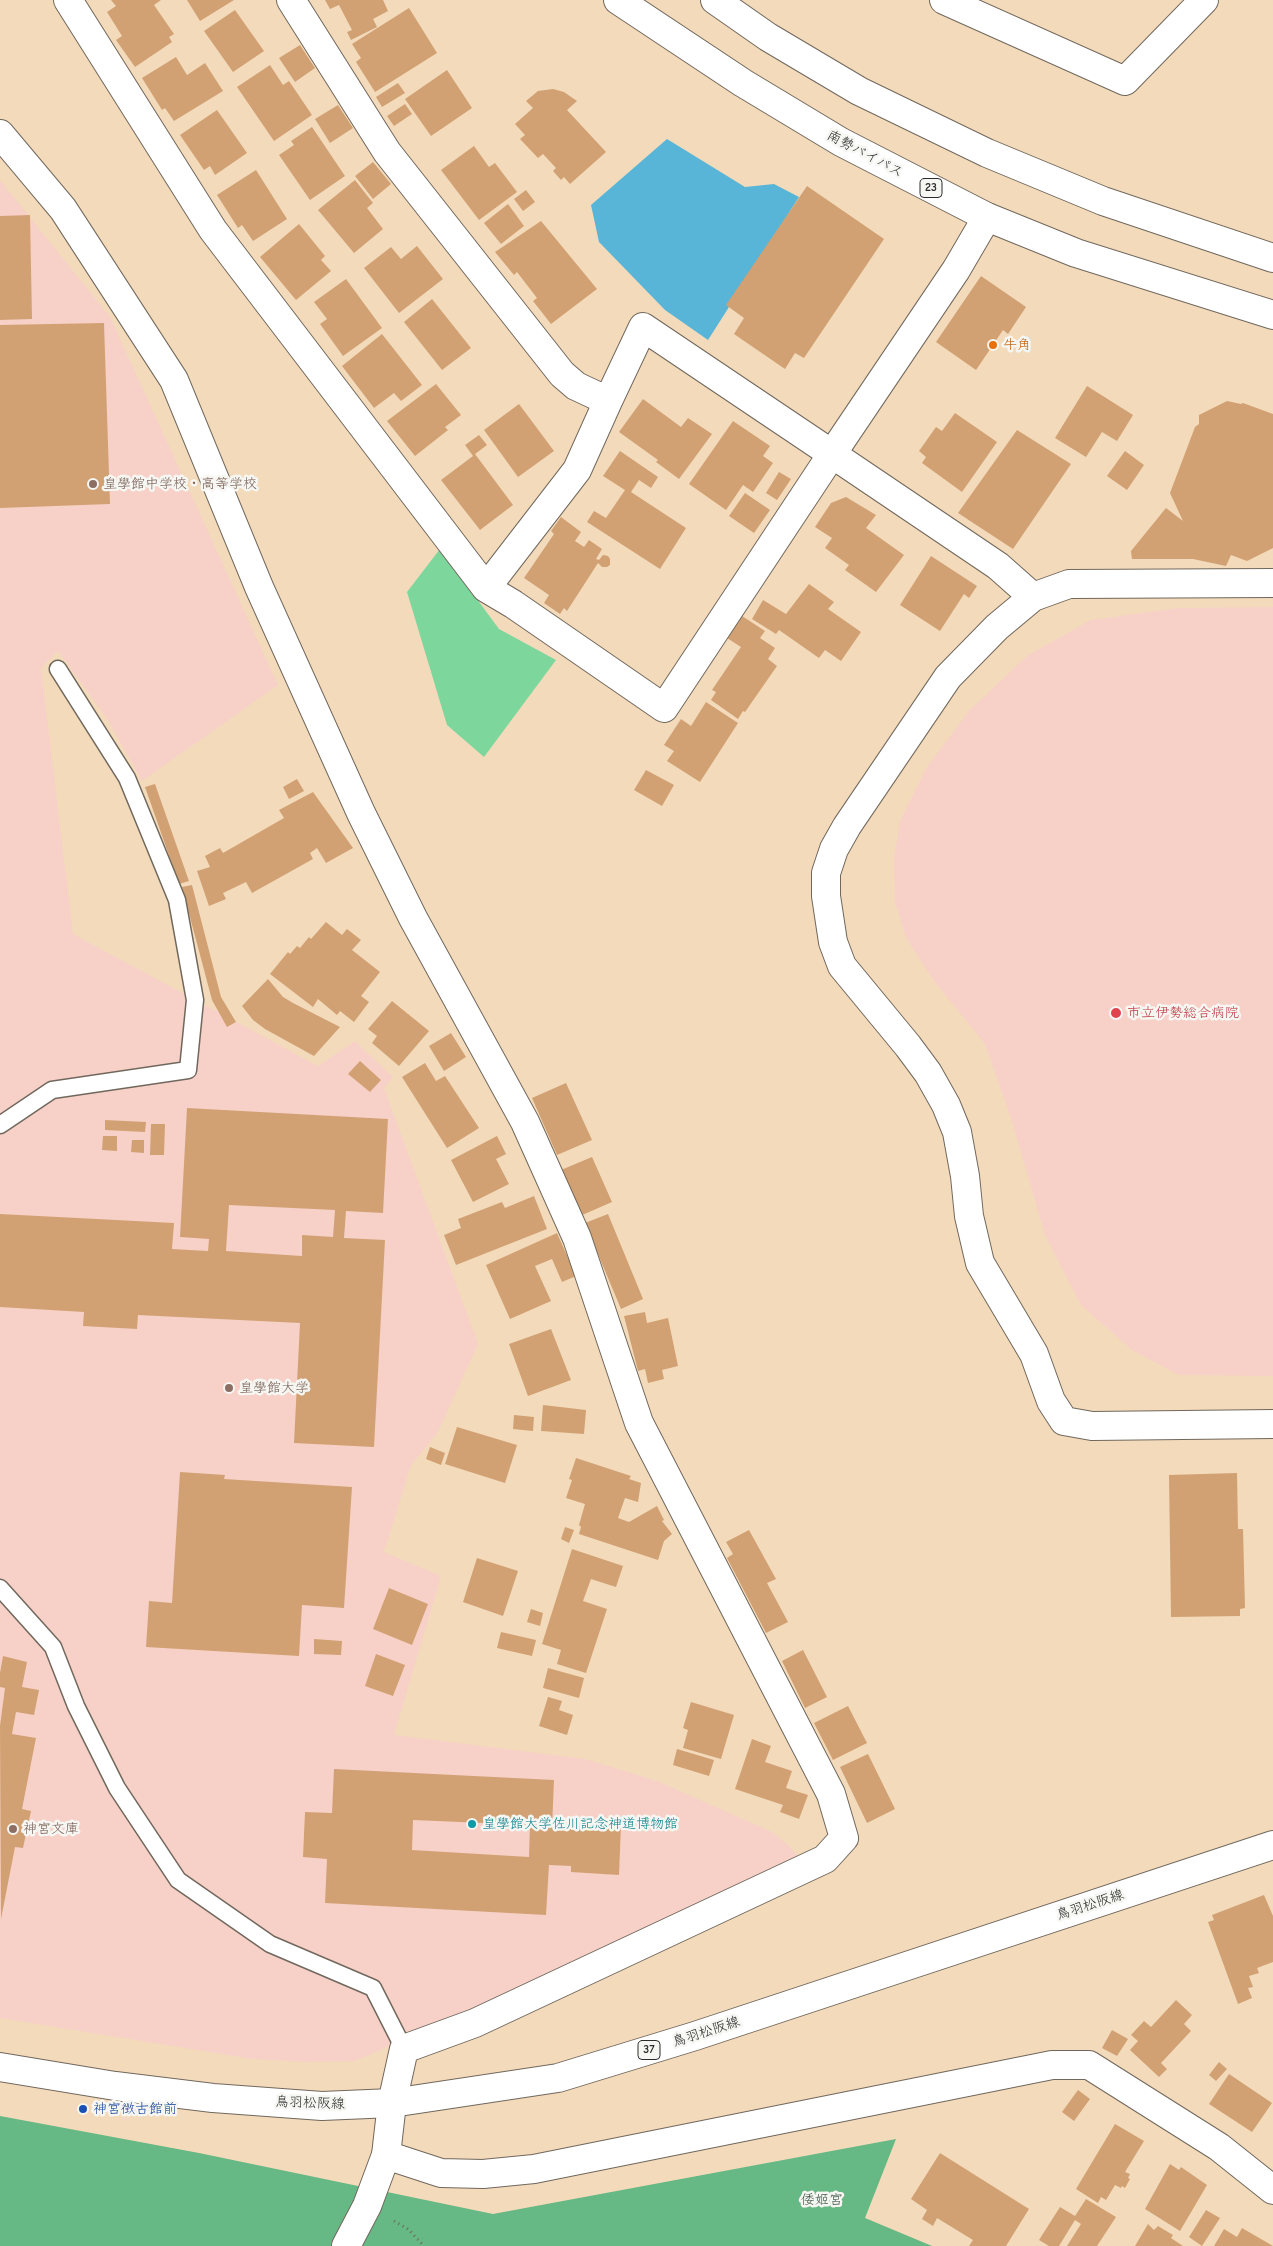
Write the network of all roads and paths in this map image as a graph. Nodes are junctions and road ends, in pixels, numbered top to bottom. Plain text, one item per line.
1 (68, 0) edge
2 (292, 0) edge
3 (618, 0) edge
4 (715, 0) edge
5 (944, 0) edge
6 (1204, 0) edge
7 (0, 134) edge
8 (987, 217) junction
9 (1273, 258) edge
10 (1273, 315) edge
11 (608, 401) junction
12 (832, 454) junction
13 (1273, 583) edge
14 (486, 588) junction
15 (1033, 596) junction
16 (58, 669) dead end
17 (0, 1125) edge
18 (1273, 1424) edge
19 (0, 1588) edge
20 (1273, 1845) edge
21 (404, 2049) junction
22 (0, 2067) edge
23 (392, 2103) junction
24 (386, 2155) junction
25 (1273, 2190) edge
26 (367, 2206) junction
27 (346, 2246) edge
28 (424, 2246) edge

1 - 14 main road
2 - 11 main road
3 - 8 main road, 南勢バイパス / 23
4 - 9 main road
5 - 6 main road
7 - 21 main road
8 - 10 main road, 南勢バイパス / 23
8 - 12 main road
11 - 12 main road
11 - 14 main road
12 - 14 main road
12 - 15 main road
13 - 15 main road
15 - 18 main road
16 - 17 lane
19 - 21 lane
20 - 23 main road, 鳥羽松阪線 / 37
21 - 23 main road
22 - 23 main road, 鳥羽松阪線 / 37
23 - 24 main road
24 - 25 main road
24 - 26 main road
26 - 27 main road
26 - 28 path

